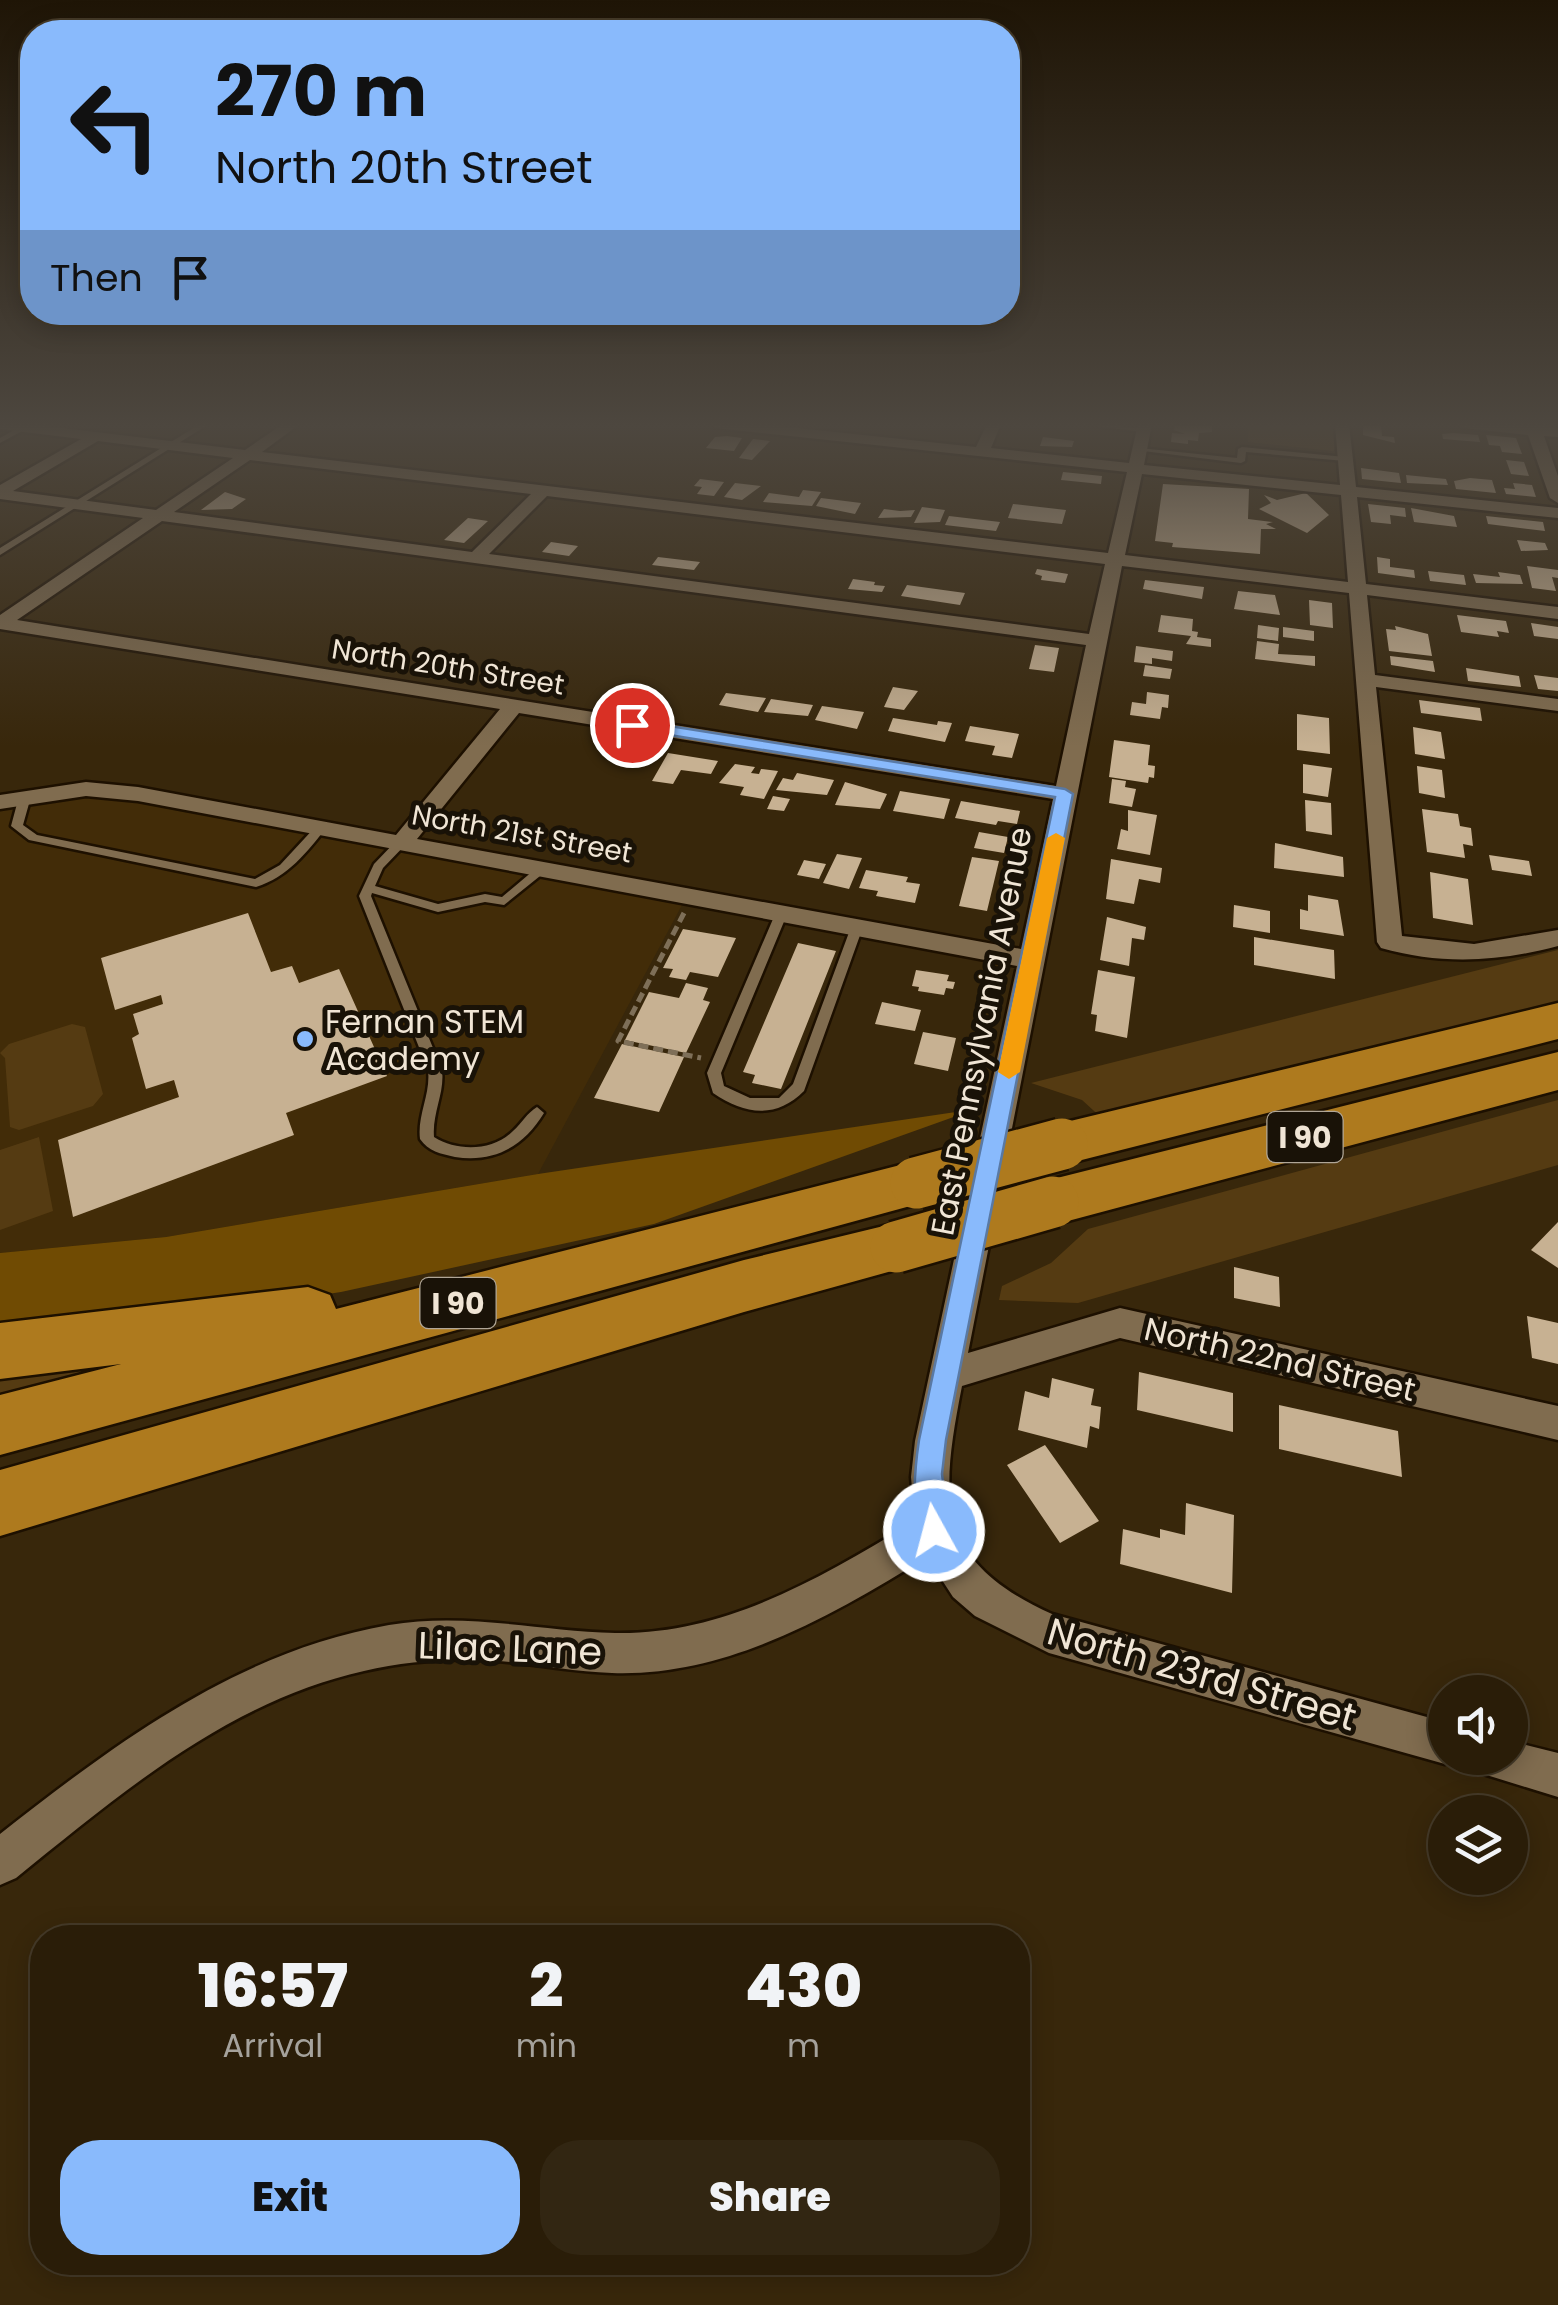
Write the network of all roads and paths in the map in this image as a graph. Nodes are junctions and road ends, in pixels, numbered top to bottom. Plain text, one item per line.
1 (33, 532) edge
2 (134, 532) edge
3 (272, 532) edge
4 (502, 532) edge
5 (870, 532) edge
6 (1121, 532) edge
7 (1351, 532) edge
8 (0, 552) edge
9 (475, 559) junction
10 (1114, 560) junction
11 (1356, 588) junction
12 (1558, 613) edge
13 (0, 623) edge
14 (1096, 641) junction
15 (1365, 680) junction
16 (1558, 705) edge
17 (514, 706) junction
18 (1065, 794) junction
19 (12, 801) edge
20 (321, 827) junction
21 (402, 842) junction
22 (544, 868) junction
23 (367, 888) junction
24 (686, 910) dead end
25 (782, 912) junction
26 (857, 927) junction
27 (1558, 938) edge
28 (1032, 960) junction
29 (1558, 1021) edge
30 (718, 1062) junction
31 (1558, 1072) edge
32 (537, 1112) dead end
33 (733, 1230) junction
34 (0, 1350) edge
35 (947, 1375) junction
36 (1558, 1422) edge
37 (0, 1425) edge
38 (0, 1503) edge
39 (934, 1531) junction
40 (969, 1586) joint
41 (1428, 1738) edge
42 (1528, 1767) edge
43 (1558, 1776) edge
44 (0, 1862) edge

1 - 8 lane
2 - 13 street
3 - 9 street
4 - 9 street
5 - 10 street
6 - 10 street, East Pennsylvania Avenue
7 - 11 street
9 - 14 street
10 - 11 street
10 - 14 street, East Pennsylvania Avenue
11 - 12 street
11 - 15 street
13 - 17 street, North 20th Street
14 - 18 street, East Pennsylvania Avenue
15 - 16 street
15 - 27 street
17 - 18 street, North 20th Street
17 - 21 street
18 - 28 street, East Pennsylvania Avenue
19 - 20 street, North 21st Street
19 - 20 lane
20 - 21 street, North 21st Street
21 - 22 street, North 21st Street
21 - 23 lane
22 - 23 lane
22 - 25 street, North 21st Street
23 - 32 lane
24 - 30 path
25 - 26 street, North 21st Street
25 - 30 lane
26 - 28 street, North 21st Street
26 - 30 lane
28 - 35 street, East Pennsylvania Avenue
29 - 33 highway, I 90, bridge
31 - 38 highway, I 90, bridge
33 - 34 highway
33 - 37 highway, I 90
35 - 36 street, North 22nd Street
35 - 39 street, East Pennsylvania Avenue
39 - 40 street, East Pennsylvania Avenue
39 - 44 street, Lilac Lane
40 - 41 street, North 23rd Street
42 - 43 street

